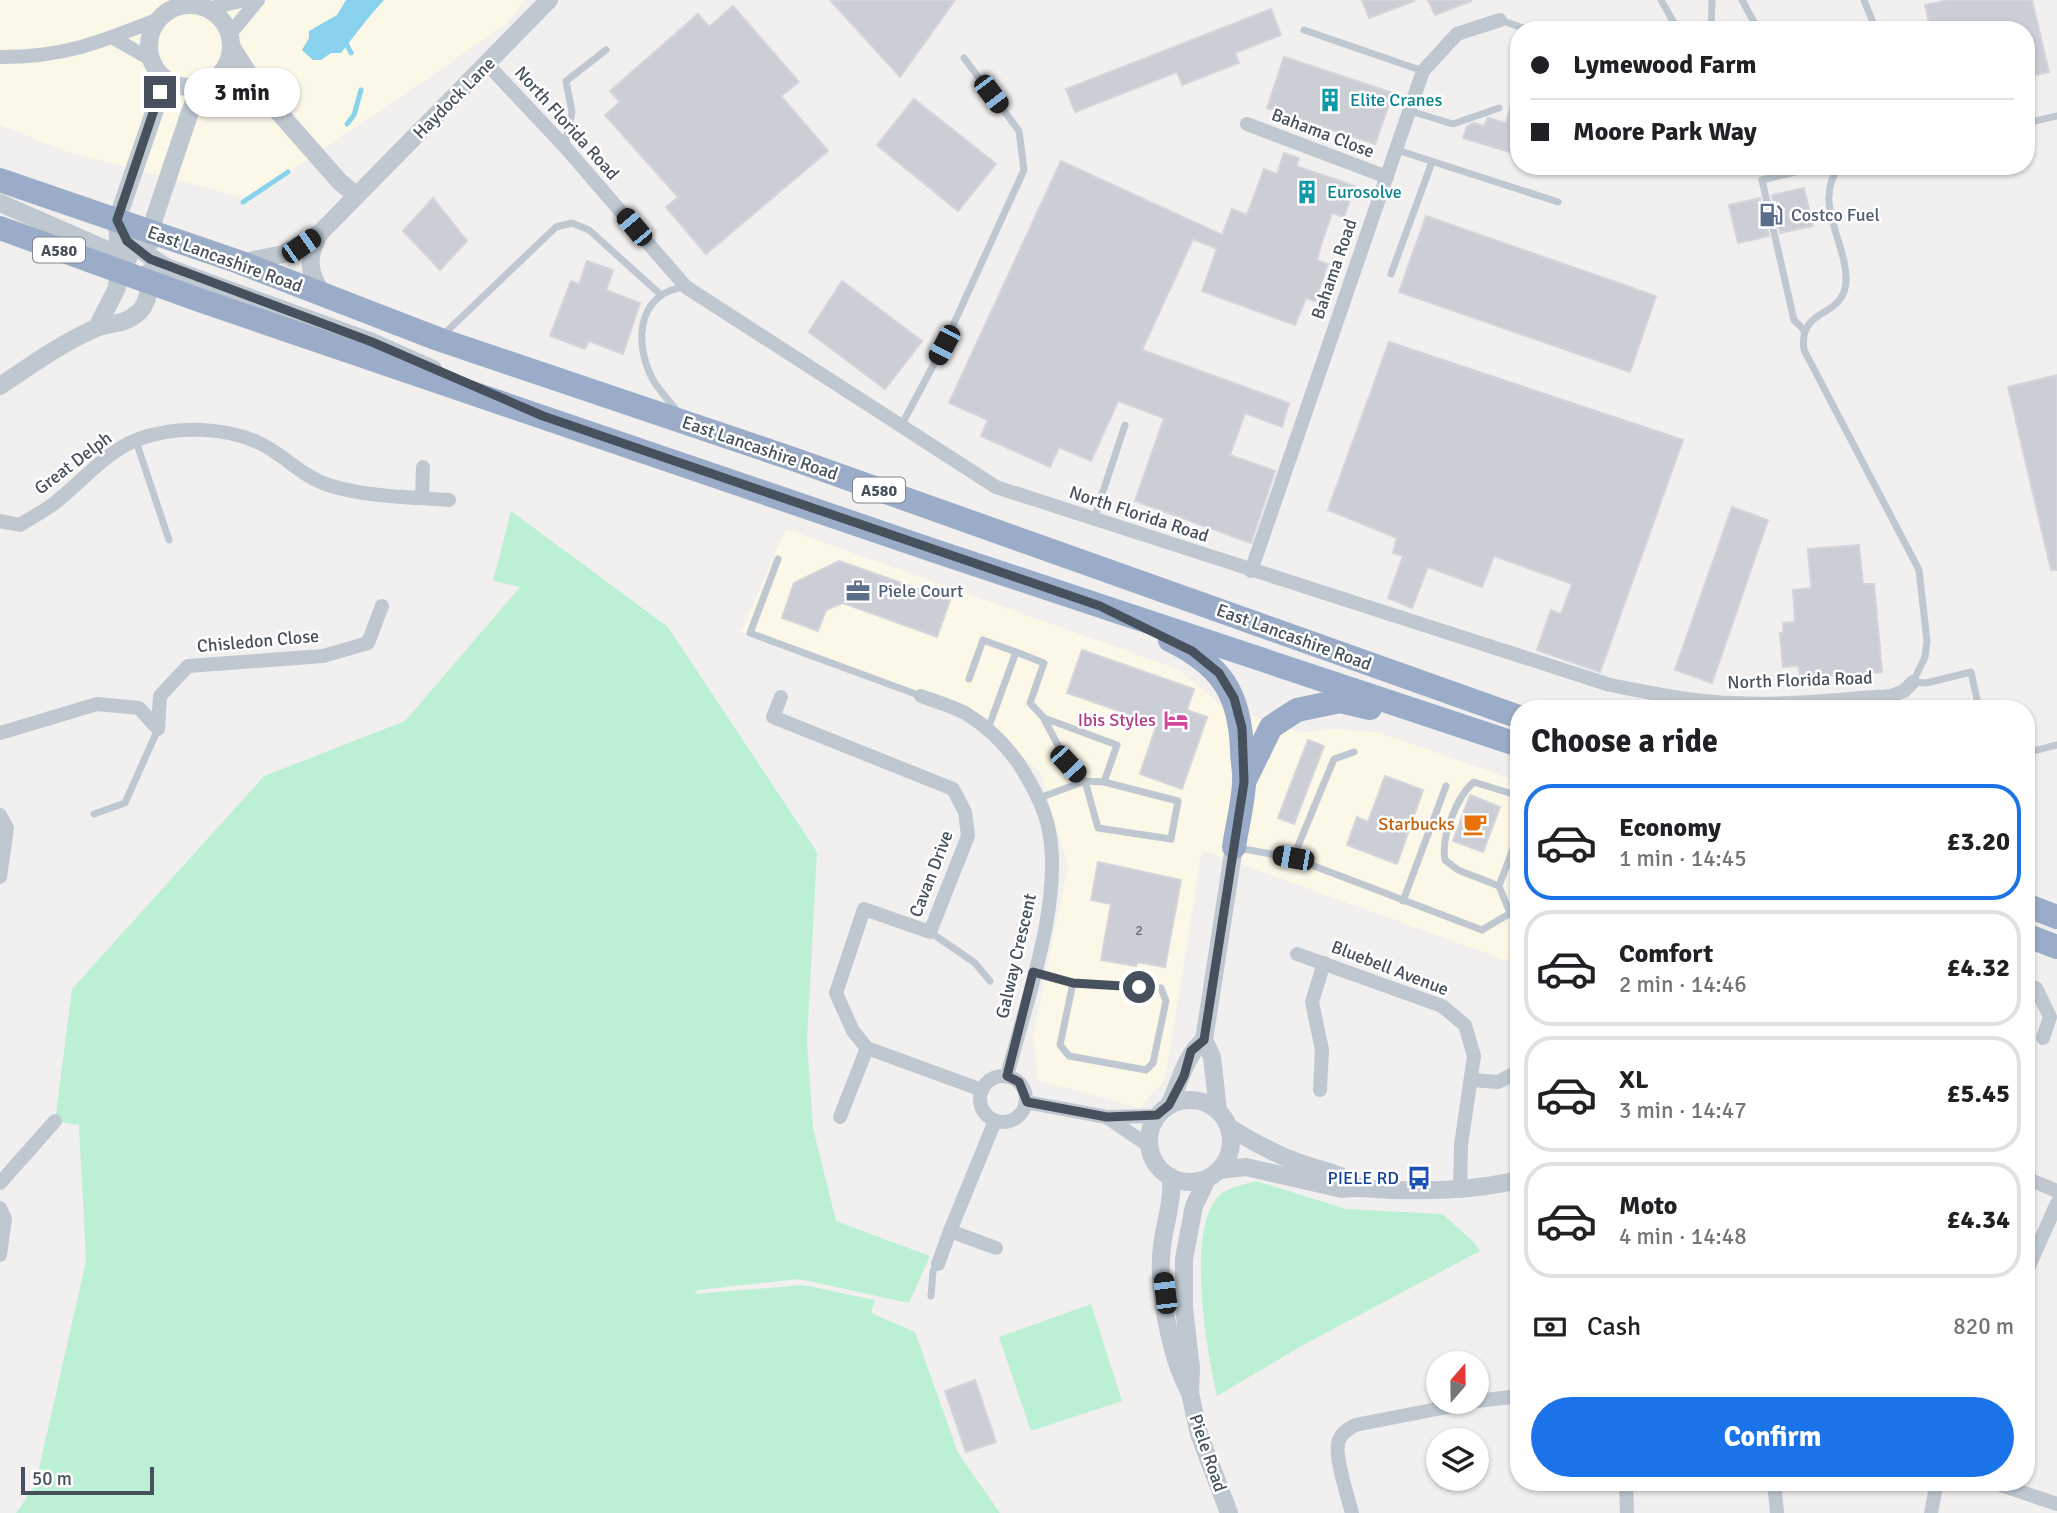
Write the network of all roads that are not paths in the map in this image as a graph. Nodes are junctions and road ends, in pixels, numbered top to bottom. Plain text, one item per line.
1 (245, 0) edge
2 (258, 0) edge
3 (549, 0) edge
4 (1661, 0) edge
5 (1712, 0) edge
6 (1742, 0) edge
7 (1864, 0) edge
8 (207, 9) junction
9 (159, 19) junction
10 (1500, 20) joint
11 (1673, 21) edge
12 (1711, 21) edge
13 (1753, 21) edge
14 (1872, 21) edge
15 (1510, 23) edge
16 (1304, 30) dead end
17 (115, 39) junction
18 (230, 41) junction
19 (606, 50) dead end
20 (0, 57) edge
21 (964, 58) dead end
22 (155, 65) junction
23 (488, 65) junction
24 (1423, 71) junction
25 (215, 78) junction
26 (259, 90) junction
27 (1499, 108) dead end
28 (1409, 111) junction
29 (2057, 116) edge
30 (2035, 120) edge
31 (1247, 124) dead end
32 (565, 147) junction
33 (1396, 150) junction
34 (1432, 162) junction
35 (1783, 175) edge
36 (1836, 175) edge
37 (1387, 177) junction
38 (0, 180) edge
39 (356, 195) junction
40 (1558, 202) dead end
41 (0, 203) edge
42 (117, 220) junction
43 (0, 228) edge
44 (150, 231) junction
45 (320, 233) junction
46 (239, 262) junction
47 (119, 263) junction
48 (150, 271) junction
49 (1391, 274) dead end
50 (685, 287) junction
51 (660, 295) junction
52 (324, 296) junction
53 (97, 327) junction
54 (1803, 329) junction
55 (438, 339) junction
56 (0, 386) edge
57 (686, 423) junction
58 (1125, 425) dead end
59 (901, 426) junction
60 (136, 440) junction
61 (423, 467) dead end
62 (422, 498) junction
63 (449, 500) dead end
64 (1094, 519) junction
65 (0, 521) edge
66 (169, 540) dead end
67 (778, 559) dead end
68 (1251, 571) junction
69 (382, 606) dead end
70 (1100, 606) junction
71 (1016, 652) junction
72 (969, 679) dead end
73 (1913, 682) junction
74 (921, 696) joint
75 (781, 697) dead end
76 (1701, 700) edge
77 (1826, 700) edge
78 (1977, 700) edge
79 (1510, 714) edge
80 (1044, 718) junction
81 (158, 729) junction
82 (988, 729) junction
83 (0, 733) edge
84 (1510, 743) edge
85 (1510, 744) edge
86 (2057, 745) edge
87 (1354, 751) dead end
88 (2035, 751) edge
89 (1084, 781) junction
90 (1104, 782) junction
91 (1244, 782) junction
92 (1446, 786) dead end
93 (1510, 793) edge
94 (1039, 798) junction
95 (94, 814) dead end
96 (0, 815) edge
97 (1234, 847) junction
98 (1510, 857) edge
99 (1293, 858) junction
100 (0, 877) edge
101 (1499, 886) junction
102 (1403, 901) junction
103 (1510, 913) joint
104 (930, 932) junction
105 (1297, 954) dead end
106 (1324, 963) junction
107 (1033, 972) junction
108 (990, 981) dead end
109 (1073, 983) junction
110 (2036, 988) dead end
111 (2054, 1024) edge
112 (2043, 1038) dead end
113 (1204, 1040) junction
114 (867, 1048) junction
115 (1007, 1076) junction
116 (1510, 1076) edge
117 (1471, 1080) junction
118 (982, 1090) junction
119 (1320, 1090) dead end
120 (1027, 1102) junction
121 (1163, 1110) junction
122 (1218, 1110) junction
123 (840, 1117) dead end
124 (1107, 1117) junction
125 (55, 1121) dead end
126 (995, 1121) junction
127 (1229, 1127) junction
128 (1149, 1146) junction
129 (1213, 1174) junction
130 (1171, 1177) junction
131 (1510, 1182) edge
132 (2035, 1182) edge
133 (0, 1183) edge
134 (1357, 1186) junction
135 (1460, 1191) junction
136 (2057, 1191) edge
137 (2057, 1203) edge
138 (0, 1208) edge
139 (950, 1231) junction
140 (996, 1248) dead end
141 (2035, 1253) edge
142 (0, 1255) edge
143 (938, 1264) joint
144 (931, 1296) dead end
145 (1190, 1393) junction
146 (1510, 1397) edge
147 (1489, 1399) edge
148 (1426, 1411) edge
149 (1626, 1491) edge
150 (1775, 1491) edge
151 (1935, 1491) edge
152 (2019, 1491) edge
153 (2057, 1504) edge
154 (1229, 1513) edge
155 (1352, 1513) edge
156 (1627, 1513) edge
157 (1777, 1513) edge
158 (1931, 1513) edge

1 - 8 street
2 - 18 street
3 - 23 street, Haydock Lane
4 - 11 lane
5 - 12 lane
6 - 13 lane
7 - 14 lane
8 - 9 street
8 - 18 street
9 - 17 street
9 - 22 street
10 - 15 lane
10 - 24 street, Bahama Road
16 - 24 lane
17 - 20 street
17 - 22 street
18 - 25 street
18 - 26 street
19 - 32 lane
21 - 59 lane
22 - 25 street
22 - 42 street
23 - 32 street, North Florida Road
23 - 39 street, Haydock Lane
24 - 28 street, Bahama Road
25 - 26 street
25 - 44 street
26 - 39 street
27 - 28 lane
28 - 33 street, Bahama Road
29 - 30 lane
31 - 37 street, Bahama Close
32 - 50 street, North Florida Road
33 - 34 lane
33 - 37 street, Bahama Road
34 - 40 lane
34 - 49 lane
35 - 54 lane
36 - 54 lane
37 - 68 street, Bahama Road
38 - 42 highway, East Lancashire Road / A580
39 - 45 street, Haydock Lane
41 - 47 street
42 - 44 highway, East Lancashire Road / A580
42 - 47 street
42 - 48 street
43 - 47 highway, East Lancashire Road / A580
44 - 46 highway, East Lancashire Road / A580
44 - 48 street
45 - 46 street, Haydock Lane
45 - 52 street, Haydock Lane
46 - 52 highway, East Lancashire Road / A580
47 - 48 highway, East Lancashire Road / A580
47 - 53 street
48 - 53 street
48 - 70 highway, East Lancashire Road / A580
50 - 51 lane
50 - 59 street, North Florida Road
51 - 55 lane
51 - 57 lane
52 - 55 highway, East Lancashire Road / A580
53 - 56 street
54 - 73 lane
55 - 57 highway, East Lancashire Road / A580
57 - 79 highway, East Lancashire Road / A580
58 - 64 lane
59 - 64 street, North Florida Road
60 - 62 street, Great Delph
60 - 65 street, Great Delph
60 - 66 lane
61 - 62 street
62 - 63 street, Great Delph
64 - 68 street, North Florida Road
67 - 74 lane
68 - 76 street, North Florida Road
69 - 81 street, Chisledon Close
70 - 84 highway, East Lancashire Road / A580
70 - 91 highway
71 - 72 lane
71 - 80 lane
71 - 82 lane
73 - 77 street, North Florida Road
73 - 78 lane
74 - 82 street, Galway Crescent
75 - 104 street, Cavan Drive
80 - 89 lane
80 - 90 lane
81 - 83 street
81 - 95 lane
82 - 94 street, Galway Crescent
85 - 91 highway
86 - 88 lane
87 - 99 lane
89 - 90 lane
89 - 90 lane
89 - 94 lane
91 - 97 highway
92 - 102 lane
93 - 101 lane
94 - 107 street, Galway Crescent
96 - 100 street
97 - 99 lane
97 - 113 street
98 - 101 lane
99 - 102 lane
101 - 103 lane
102 - 103 lane
104 - 108 lane
104 - 114 street, Cavan Drive
105 - 106 street, Bluebell Avenue
106 - 117 street, Bluebell Avenue
106 - 119 street
107 - 109 lane
107 - 115 street, Galway Crescent
109 - 109 lane
110 - 111 street
111 - 112 street
113 - 121 street
113 - 122 street
114 - 118 street
114 - 123 street
115 - 118 street
115 - 120 street
116 - 117 street
117 - 135 street, Bluebell Avenue
118 - 126 street
120 - 124 street
120 - 126 street
121 - 122 street
121 - 124 street
121 - 128 street
122 - 127 street
124 - 128 street
125 - 133 street
126 - 139 street
127 - 129 street
127 - 134 street
128 - 130 street
129 - 130 street
129 - 134 street
129 - 145 street, Piele Road
130 - 145 street, Piele Road
131 - 135 street
132 - 136 street
134 - 135 street
137 - 141 street
138 - 142 street
139 - 140 street
139 - 143 street
143 - 144 lane
145 - 154 street, Piele Road
146 - 147 street
148 - 155 street
149 - 156 street
150 - 157 street
151 - 158 street
152 - 153 street

